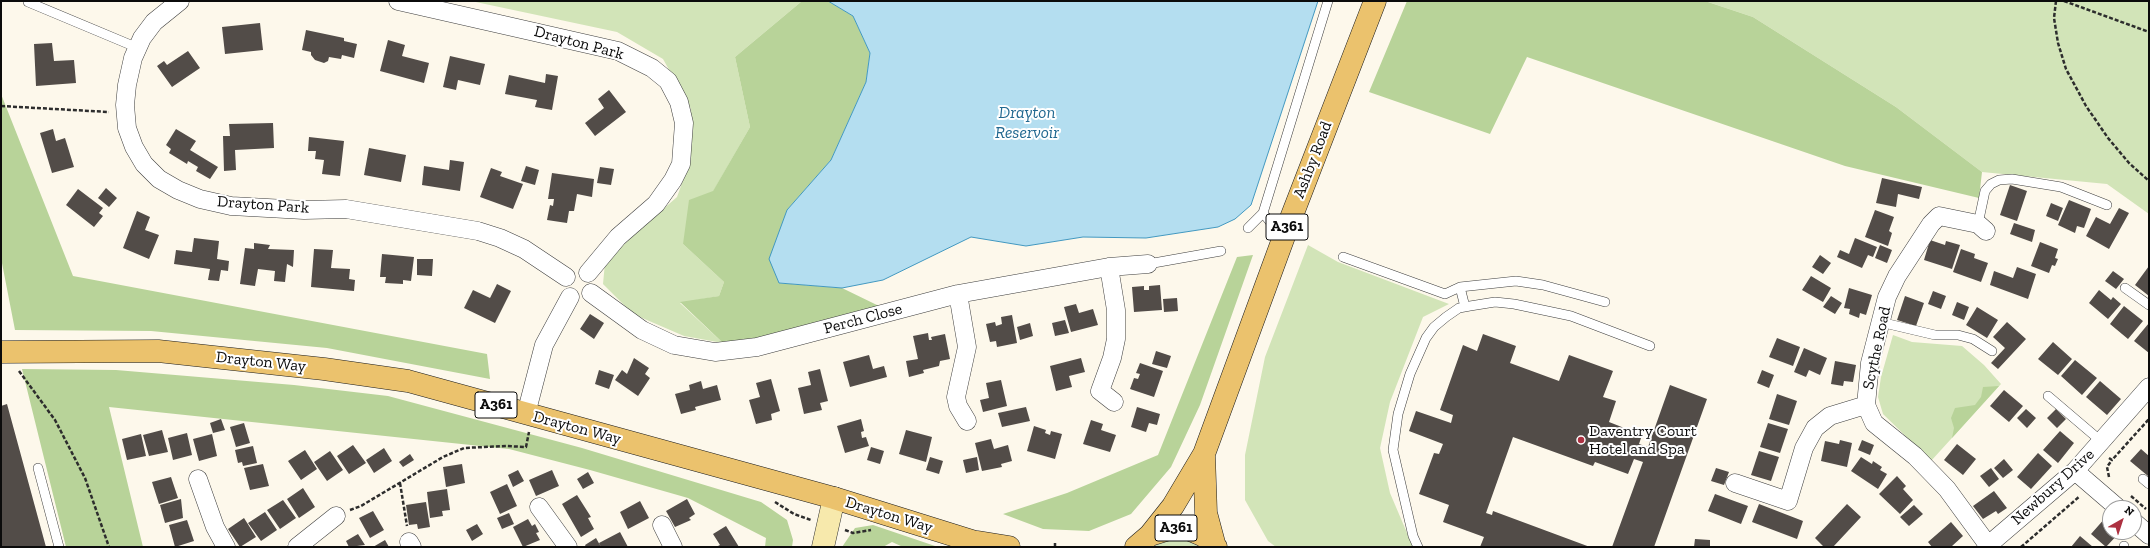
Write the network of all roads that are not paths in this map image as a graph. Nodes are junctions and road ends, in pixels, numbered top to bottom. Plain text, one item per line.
1 (180, 1) edge
2 (398, 1) edge
3 (1328, 1) edge
4 (1375, 1) edge
5 (28, 2) dead end
6 (138, 48) junction
7 (2107, 205) dead end
8 (1263, 213) junction
9 (1982, 227) joint
10 (1248, 228) dead end
11 (1286, 231) junction
12 (1221, 252) dead end
13 (1343, 257) dead end
14 (1148, 264) joint
15 (1109, 267) junction
16 (588, 273) junction
17 (566, 277) junction
18 (1460, 287) junction
19 (2125, 288) dead end
20 (591, 293) junction
21 (958, 294) junction
22 (570, 297) junction
23 (1605, 302) dead end
24 (2149, 304) edge
25 (1465, 307) junction
26 (1880, 322) junction
27 (1650, 346) dead end
28 (1992, 351) dead end
29 (1, 352) edge
30 (2149, 387) edge
31 (2048, 396) dead end
32 (1114, 402) dead end
33 (1866, 405) junction
34 (528, 421) junction
35 (967, 421) dead end
36 (2102, 442) junction
37 (1204, 454) junction
38 (38, 468) dead end
39 (2076, 471) junction
40 (198, 479) dead end
41 (1735, 483) dead end
42 (834, 498) junction
43 (2109, 500) edge
44 (539, 507) dead end
45 (336, 516) road end
46 (662, 525) dead end
47 (1143, 541) edge
48 (984, 544) edge
49 (1215, 545) edge
50 (1987, 546) edge
51 (59, 547) edge
52 (226, 547) edge
53 (297, 547) edge
54 (568, 547) edge
55 (674, 547) edge
56 (823, 547) edge
57 (1010, 547) edge
58 (1418, 547) edge

1 - 6 street, Drayton Park
2 - 16 street, Drayton Park
3 - 8 lane
4 - 11 main road, Ashby Road / A361
5 - 6 lane
6 - 17 street, Drayton Park
7 - 9 lane
8 - 10 lane
8 - 11 lane
9 - 26 street, Scythe Road
11 - 37 main road, Ashby Road / A361
12 - 14 lane
13 - 18 lane
14 - 15 street, Perch Close
15 - 21 street, Perch Close
15 - 32 street
16 - 17 street
16 - 20 street
17 - 22 street
18 - 23 lane
18 - 25 lane
19 - 24 lane
20 - 21 street, Perch Close
20 - 22 street
21 - 35 street
22 - 34 street
25 - 27 lane
25 - 58 lane
26 - 28 lane
26 - 33 street, Scythe Road
29 - 34 main road, Drayton Way / A361
30 - 36 street, Newbury Drive
31 - 36 lane
33 - 41 street
33 - 50 street, Scythe Road
34 - 42 main road, Drayton Way / A361
36 - 39 street, Newbury Drive
37 - 47 main road, Ashby Road / A361
37 - 49 main road, Ashby Road / A361
38 - 51 lane
39 - 43 street
39 - 50 street, Newbury Drive
40 - 52 street
42 - 48 main road, Drayton Way / A361
42 - 56 street
44 - 54 street
45 - 53 street
46 - 55 street
47 - 49 main road, A361
48 - 57 main road, Drayton Way / A361

